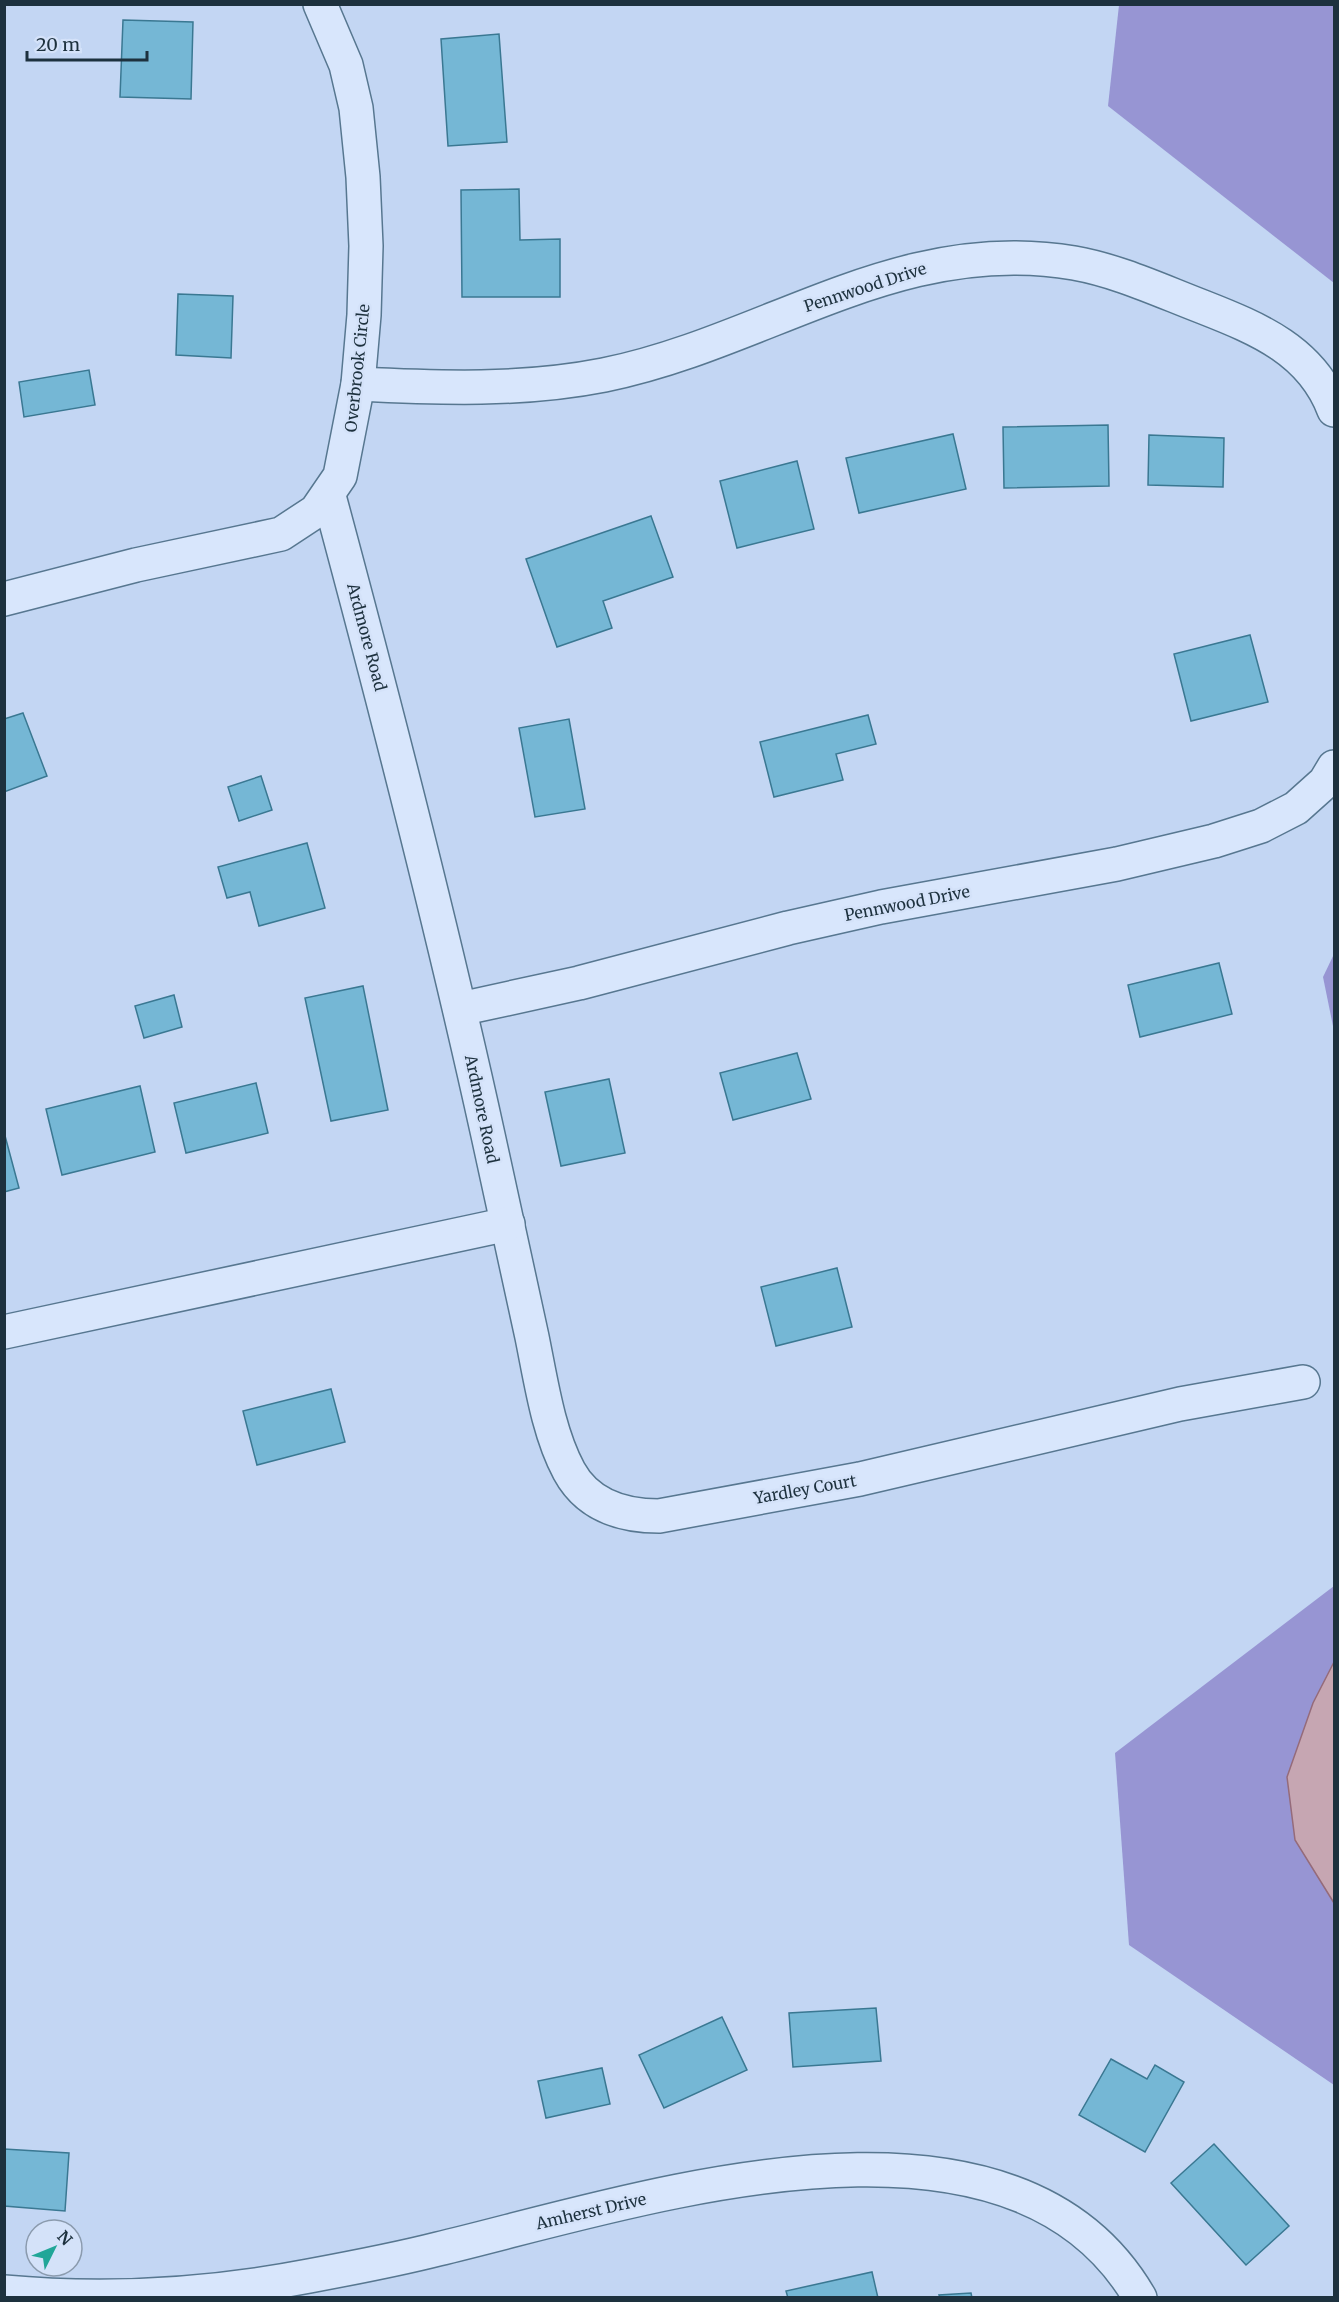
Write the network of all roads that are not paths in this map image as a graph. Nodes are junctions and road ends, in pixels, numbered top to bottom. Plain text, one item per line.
1 (320, 4) edge
2 (358, 384) junction
3 (1335, 410) edge
4 (329, 496) junction
5 (4, 599) edge
6 (1335, 767) edge
7 (460, 1009) junction
8 (508, 1224) junction
9 (4, 1332) edge
10 (1304, 1382) dead end
11 (4, 2292) edge
12 (1140, 2298) edge

1 - 2 street, Overbrook Circle
2 - 3 street, Pennwood Drive
2 - 4 street, Overbrook Circle
4 - 5 street, Overbrook Circle
4 - 7 street, Ardmore Road
6 - 7 street, Pennwood Drive
7 - 8 street, Ardmore Road
8 - 9 street
8 - 10 street, Yardley Court
11 - 12 street, Amherst Drive

